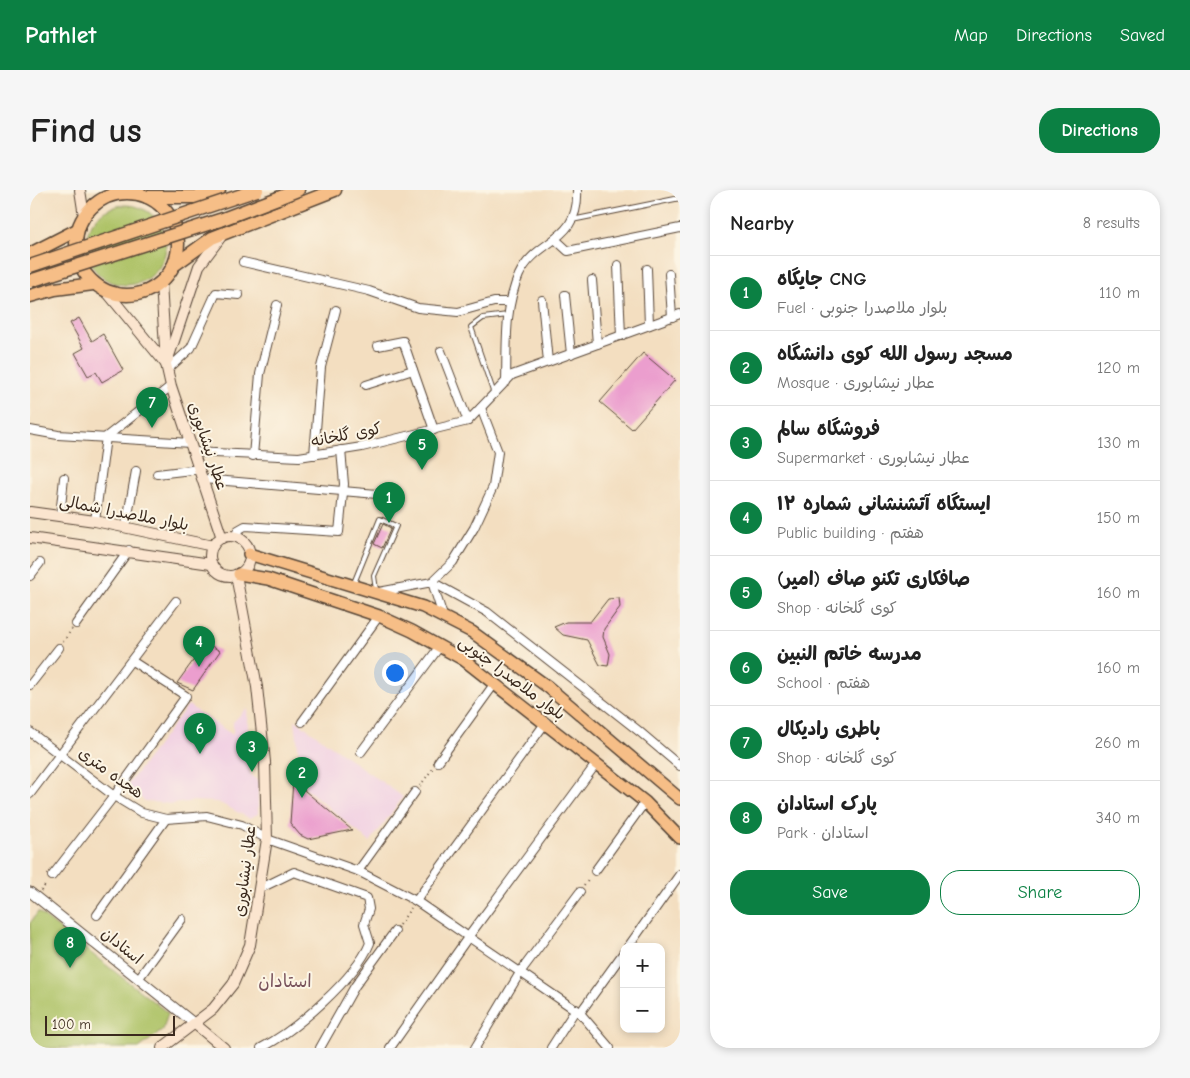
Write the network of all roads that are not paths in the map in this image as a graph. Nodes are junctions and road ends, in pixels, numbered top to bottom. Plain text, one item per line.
1 (80, 190) edge
2 (219, 190) edge
3 (257, 190) edge
4 (298, 190) edge
5 (335, 190) edge
6 (577, 190) edge
7 (123, 192) edge
8 (146, 197) junction
9 (200, 197) junction
10 (680, 198) edge
11 (84, 216) junction
12 (572, 220) junction
13 (680, 228) edge
14 (77, 230) junction
15 (218, 236) junction
16 (555, 239) junction
17 (34, 253) edge
18 (243, 262) dead end
19 (618, 265) dead end
20 (30, 266) edge
21 (173, 266) junction
22 (647, 269) dead end
23 (669, 274) dead end
24 (592, 280) dead end
25 (30, 281) edge
26 (161, 283) junction
27 (93, 284) junction
28 (55, 288) junction
29 (106, 291) junction
30 (239, 295) dead end
31 (566, 295) dead end
32 (30, 296) edge
33 (542, 300) dead end
34 (509, 302) junction
35 (277, 305) dead end
36 (336, 310) dead end
37 (680, 314) edge
38 (508, 315) junction
39 (672, 317) junction
40 (649, 326) junction
41 (621, 336) junction
42 (598, 344) junction
43 (378, 346) dead end
44 (441, 351) dead end
45 (571, 354) junction
46 (548, 362) junction
47 (167, 367) junction
48 (412, 370) junction
49 (506, 382) junction
50 (366, 385) dead end
51 (171, 386) junction
52 (494, 394) junction
53 (481, 408) junction
54 (468, 421) junction
55 (30, 430) edge
56 (434, 430) junction
57 (106, 437) junction
58 (193, 448) junction
59 (341, 450) junction
60 (314, 455) junction
61 (253, 456) junction
62 (136, 471) dead end
63 (156, 474) dead end
64 (202, 474) junction
65 (64, 478) dead end
66 (343, 491) junction
67 (377, 494) dead end
68 (30, 512) edge
69 (60, 516) junction
70 (95, 521) junction
71 (126, 526) junction
72 (235, 537) junction
73 (30, 538) edge
74 (222, 538) junction
75 (212, 546) junction
76 (129, 550) junction
77 (250, 554) junction
78 (40, 563) dead end
79 (211, 564) junction
80 (237, 574) junction
81 (30, 576) edge
82 (432, 582) junction
83 (353, 585) junction
84 (376, 592) junction
85 (176, 601) dead end
86 (379, 616) junction
87 (443, 616) junction
88 (76, 624) road end
89 (440, 646) junction
90 (59, 648) road end
91 (132, 661) junction
92 (495, 682) junction
93 (30, 685) edge
94 (302, 722) dead end
95 (546, 722) junction
96 (30, 732) edge
97 (361, 752) dead end
98 (59, 753) junction
99 (438, 762) road end
100 (596, 764) junction
101 (680, 766) edge
102 (415, 792) road end
103 (30, 794) edge
104 (114, 796) junction
105 (680, 799) edge
106 (645, 802) junction
107 (166, 819) junction
108 (680, 838) edge
109 (267, 839) junction
110 (358, 871) junction
111 (595, 871) road end
112 (680, 874) edge
113 (52, 876) road end
114 (259, 889) junction
115 (580, 892) road end
116 (33, 895) edge
117 (416, 900) junction
118 (97, 915) dead end
119 (182, 919) dead end
120 (395, 931) road end
121 (468, 936) junction
122 (631, 943) edge
123 (620, 957) edge
124 (522, 971) junction
125 (139, 978) junction
126 (578, 1011) junction
127 (195, 1024) junction
128 (162, 1048) edge
129 (224, 1048) edge
130 (261, 1048) edge
131 (320, 1048) edge
132 (390, 1048) edge
133 (475, 1048) edge
134 (551, 1048) edge
135 (610, 1048) edge

1 - 11 main road
2 - 9 highway
3 - 20 highway, bridge
4 - 25 highway, bridge
5 - 15 highway
6 - 12 street
7 - 8 highway
7 - 11 highway
8 - 9 highway
8 - 21 highway
9 - 15 highway
10 - 12 lane
11 - 14 highway
12 - 16 street
13 - 16 street
14 - 17 highway
14 - 27 highway
15 - 21 highway
15 - 47 main road
16 - 34 street
17 - 28 highway
18 - 34 street
19 - 41 street
21 - 26 highway
22 - 40 street
23 - 39 street
24 - 42 street
26 - 29 highway
26 - 47 main road, عطار نیشابوری
27 - 28 highway
27 - 29 highway
28 - 32 highway
29 - 47 main road, عطار نیشابوری
30 - 47 street
31 - 45 street
33 - 46 street
34 - 38 street
35 - 61 street
36 - 60 street
37 - 39 street
38 - 49 street
38 - 52 lane
39 - 40 street
40 - 41 street
41 - 42 street
42 - 45 street
43 - 48 street
44 - 54 street
45 - 46 street
46 - 49 street
47 - 51 main road, عطار نیشابوری
48 - 50 street
48 - 56 street
49 - 52 street
51 - 57 street
51 - 58 main road, عطار نیشابوری
52 - 53 street
53 - 54 street
53 - 82 street
54 - 56 street, کوی گلخانه
55 - 57 street, کوی گلخانه
56 - 59 street, کوی گلخانه
57 - 58 street, کوی گلخانه
57 - 70 street
58 - 61 street, کوی گلخانه
58 - 64 main road, عطار نیشابوری
59 - 60 street, کوی گلخانه
59 - 66 street
60 - 61 street, کوی گلخانه
62 - 71 street
63 - 64 street
64 - 66 street
64 - 74 main road, عطار نیشابوری
65 - 69 street
66 - 67 street
66 - 72 street
68 - 69 main road, بلوار ملاصدرا شمالی
69 - 70 main road, بلوار ملاصدرا شمالی
70 - 71 main road, بلوار ملاصدرا شمالی
71 - 75 main road, بلوار ملاصدرا شمالی
72 - 74 main road
72 - 77 main road
73 - 76 main road, بلوار ملاصدرا شمالی
74 - 75 main road
75 - 79 main road
76 - 79 main road, بلوار ملاصدرا شمالی
76 - 88 street
77 - 80 main road
77 - 83 main road, بلوار ملاصدرا جنوبی
78 - 81 street
79 - 80 main road
80 - 86 main road, بلوار ملاصدرا جنوبی
80 - 109 main road, عطار نیشابوری
82 - 84 street
82 - 87 street
82 - 101 street
83 - 84 main road, بلوار ملاصدرا جنوبی
83 - 84 lane
84 - 87 main road, بلوار ملاصدرا جنوبی
85 - 91 street
86 - 89 main road, بلوار ملاصدرا جنوبی
86 - 94 street
87 - 105 main road, بلوار ملاصدرا جنوبی
89 - 92 main road, بلوار ملاصدرا جنوبی
89 - 97 street
90 - 93 street
91 - 98 street
91 - 104 street
92 - 95 main road, بلوار ملاصدرا جنوبی
92 - 99 street
95 - 100 main road, بلوار ملاصدرا جنوبی
95 - 117 street
96 - 98 street, هجده متری
98 - 103 street
98 - 104 street, هجده متری
100 - 106 main road, بلوار ملاصدرا جنوبی
100 - 121 street
102 - 110 street
104 - 107 street, هجده متری
104 - 113 street
106 - 108 main road, بلوار ملاصدرا جنوبی
106 - 111 street
107 - 109 street, هجده متری
107 - 118 street
109 - 110 street, هجده متری
109 - 114 main road, عطار نیشابوری
110 - 117 street, هجده متری
112 - 122 street
114 - 127 main road, عطار نیشابوری
114 - 130 street
115 - 124 street
116 - 125 street, استادان
117 - 121 street, هجده متری
119 - 125 street
120 - 131 street
121 - 124 street, هجده متری
121 - 132 street
123 - 126 street
124 - 126 street, هجده متری
124 - 133 street
125 - 127 street, استادان
126 - 134 street
126 - 135 street, هجده متری
127 - 128 main road, عطار نیشابوری
127 - 129 main road

